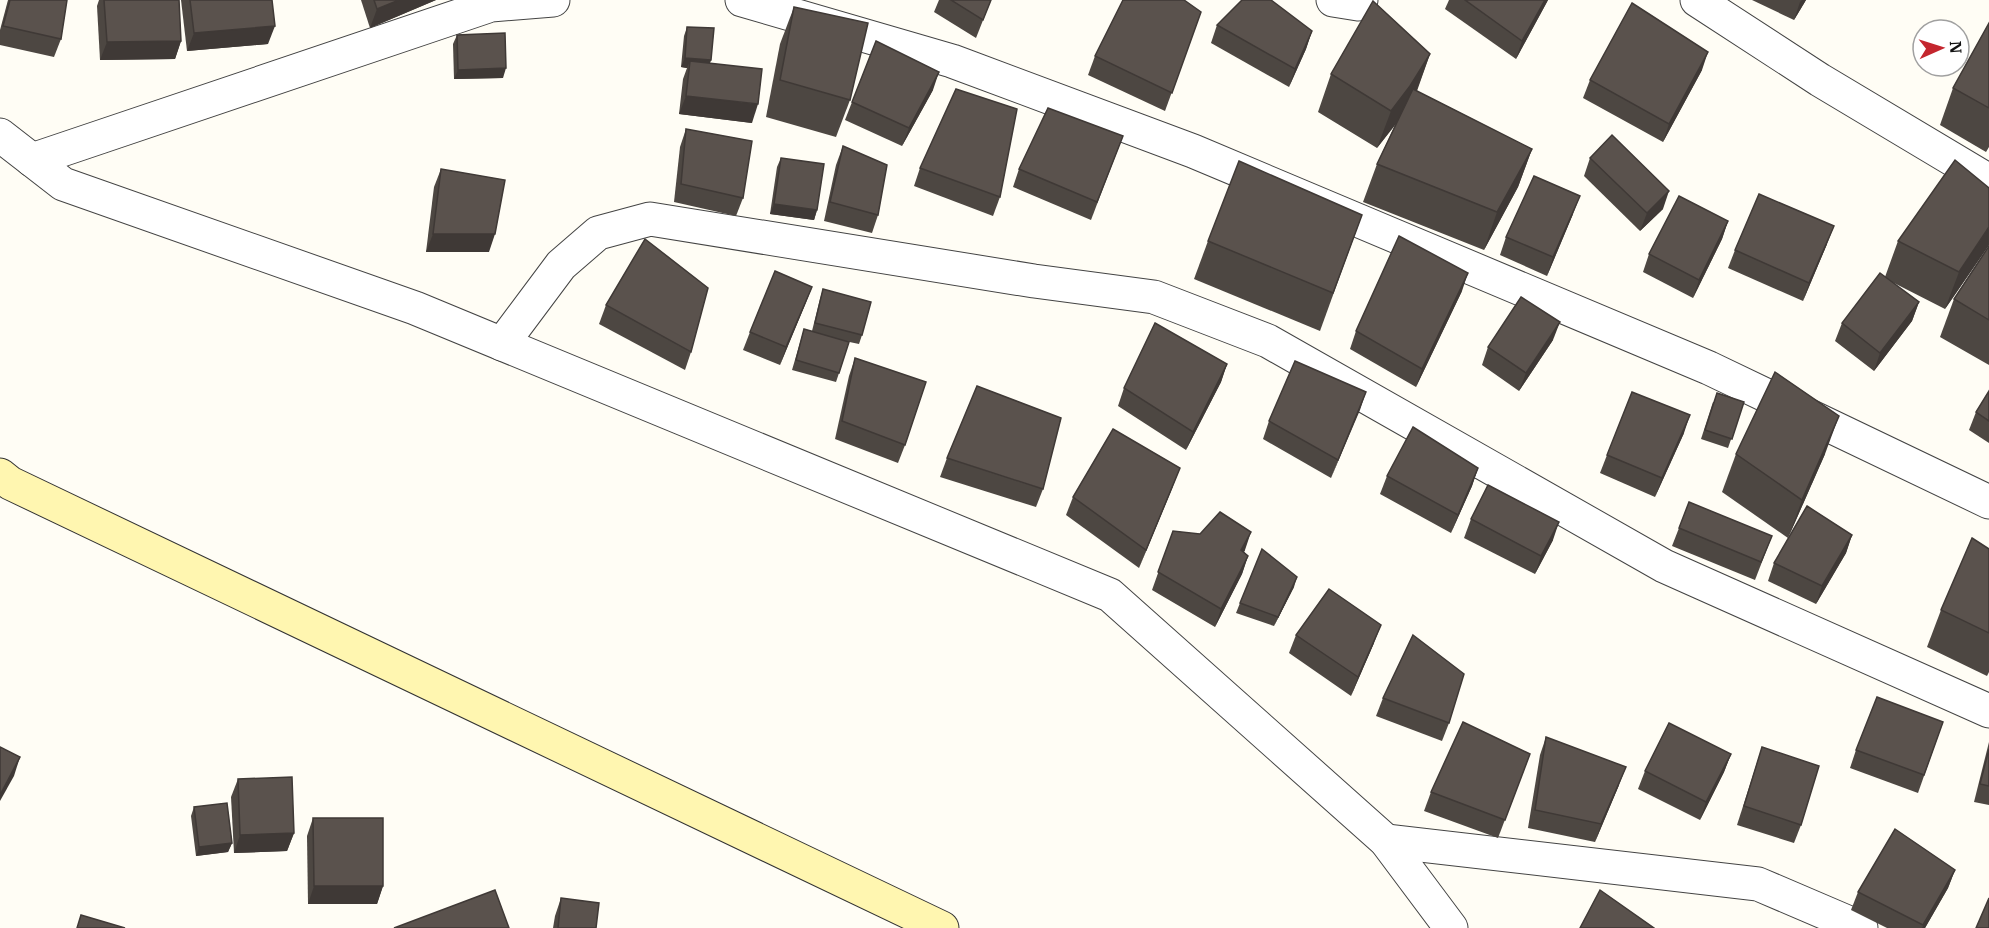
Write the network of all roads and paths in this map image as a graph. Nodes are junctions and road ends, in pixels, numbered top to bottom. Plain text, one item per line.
1 (553, 0) edge
2 (742, 0) edge
3 (1333, 0) edge
4 (1361, 0) edge
5 (1697, 0) edge
6 (0, 135) edge
7 (32, 160) junction
8 (1989, 182) edge
9 (502, 344) junction
10 (0, 475) edge
11 (1989, 502) edge
12 (1989, 711) edge
13 (1386, 841) junction
14 (942, 928) edge
15 (1451, 928) edge
16 (1861, 928) edge

1 - 7 street
2 - 11 street
3 - 4 street
5 - 8 street
6 - 7 street
7 - 9 street
9 - 12 street
9 - 13 street
10 - 14 main road
13 - 15 street
13 - 16 street

